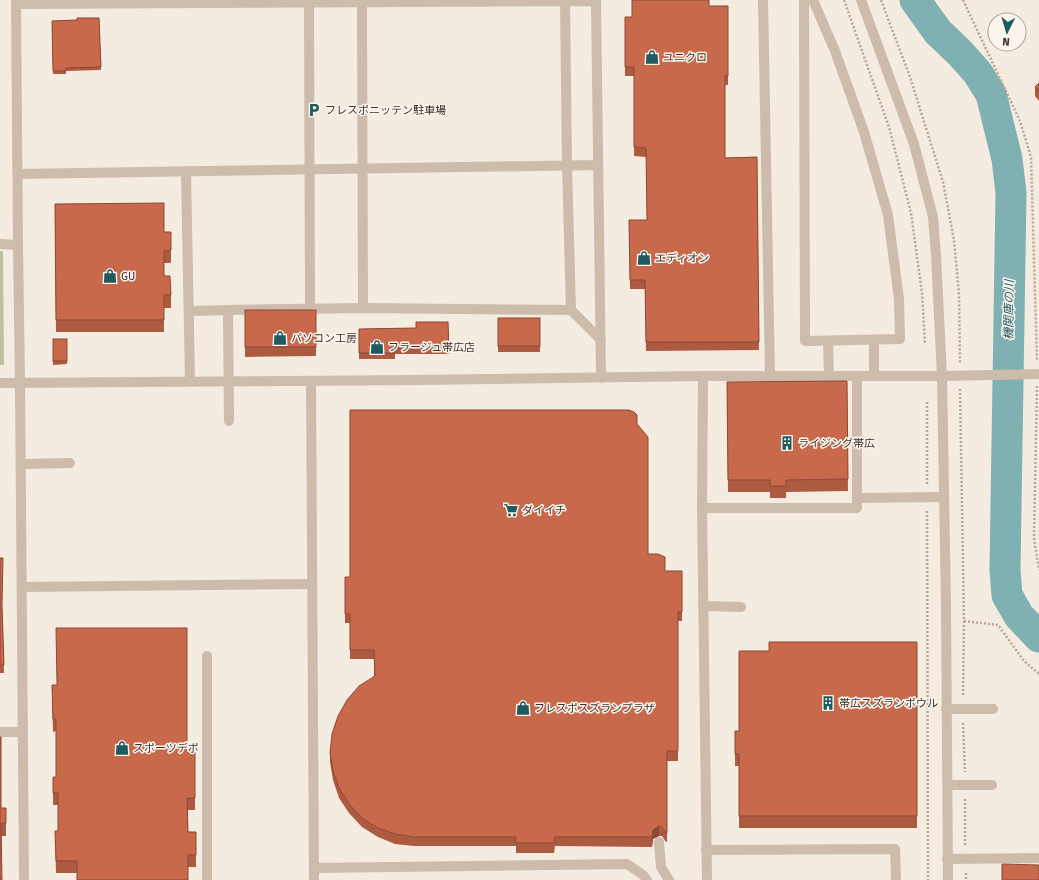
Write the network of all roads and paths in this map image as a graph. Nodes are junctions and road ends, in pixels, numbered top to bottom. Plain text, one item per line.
1 (763, 0) edge
2 (804, 0) edge
3 (813, 0) edge
4 (844, 0) edge
5 (861, 0) edge
6 (964, 0) edge
7 (565, 1) junction
8 (16, 2) edge
9 (309, 3) junction
10 (362, 3) junction
11 (598, 165) junction
12 (567, 166) junction
13 (362, 168) junction
14 (309, 169) junction
15 (186, 171) junction
16 (18, 174) junction
17 (0, 244) edge
18 (18, 245) junction
19 (363, 308) junction
20 (310, 309) junction
21 (228, 310) junction
22 (571, 310) junction
23 (188, 311) junction
24 (601, 340) junction
25 (874, 340) junction
26 (828, 341) junction
27 (925, 346) dead end
28 (1034, 374) edge
29 (703, 376) junction
30 (770, 376) junction
31 (828, 376) junction
32 (857, 376) junction
33 (874, 376) junction
34 (942, 376) junction
35 (601, 378) junction
36 (190, 381) junction
37 (228, 381) junction
38 (311, 381) junction
39 (0, 383) edge
40 (20, 383) junction
41 (927, 399) dead end
42 (229, 421) dead end
43 (70, 463) dead end
44 (21, 464) junction
45 (927, 497) junction
46 (944, 497) junction
47 (857, 498) junction
48 (702, 508) junction
49 (1039, 570) edge
50 (312, 584) junction
51 (22, 587) junction
52 (703, 606) junction
53 (741, 607) dead end
54 (207, 656) dead end
55 (1039, 674) edge
56 (946, 709) junction
57 (963, 709) junction
58 (992, 710) dead end
59 (0, 732) edge
60 (22, 732) junction
61 (948, 785) junction
62 (992, 785) dead end
63 (965, 786) junction
64 (659, 842) dead end
65 (706, 850) junction
66 (1039, 858) edge
67 (947, 859) junction
68 (966, 859) junction
69 (314, 868) junction
70 (24, 880) edge
71 (207, 880) edge
72 (314, 880) edge
73 (647, 880) edge
74 (669, 880) edge
75 (707, 880) edge
76 (896, 880) edge
77 (928, 880) edge
78 (948, 880) edge
79 (966, 880) edge

1 - 30 street
2 - 26 street
3 - 25 street
4 - 27 path
5 - 34 street
6 - 28 path
7 - 10 street
7 - 11 street
7 - 12 street
8 - 9 street
8 - 16 street
9 - 10 street
9 - 14 street
10 - 13 street
11 - 12 street
11 - 24 street
12 - 13 street
12 - 22 street
13 - 14 street
13 - 19 street
14 - 15 street
14 - 20 street
15 - 16 street
15 - 23 street
16 - 18 street
17 - 18 street
18 - 40 street
19 - 20 street
19 - 22 street
20 - 21 street
21 - 23 street
21 - 37 street
22 - 24 street
23 - 36 street
24 - 35 street
25 - 26 street
25 - 33 street
26 - 31 street
28 - 34 street
28 - 49 path
29 - 30 street
29 - 35 street
29 - 48 street
30 - 31 street
31 - 32 street
32 - 33 street
32 - 47 street
33 - 34 street
34 - 46 street
35 - 38 street
36 - 37 street
36 - 40 street
37 - 38 street
37 - 42 street
38 - 50 street
39 - 40 street
40 - 44 street
41 - 45 path
43 - 44 street
44 - 51 street
45 - 46 street
45 - 47 street
45 - 77 path
46 - 56 street
47 - 48 street
48 - 52 street
50 - 51 street
50 - 69 street
51 - 60 street
52 - 53 street
52 - 65 street
54 - 71 street
55 - 57 path
56 - 57 street
56 - 61 street
57 - 58 street
57 - 63 path
59 - 60 street
60 - 70 street
61 - 63 street
61 - 67 street
62 - 63 street
63 - 68 path
64 - 74 street
65 - 75 street
65 - 76 street
66 - 68 street
67 - 68 street
67 - 78 street
68 - 79 path
69 - 72 street
69 - 73 street

